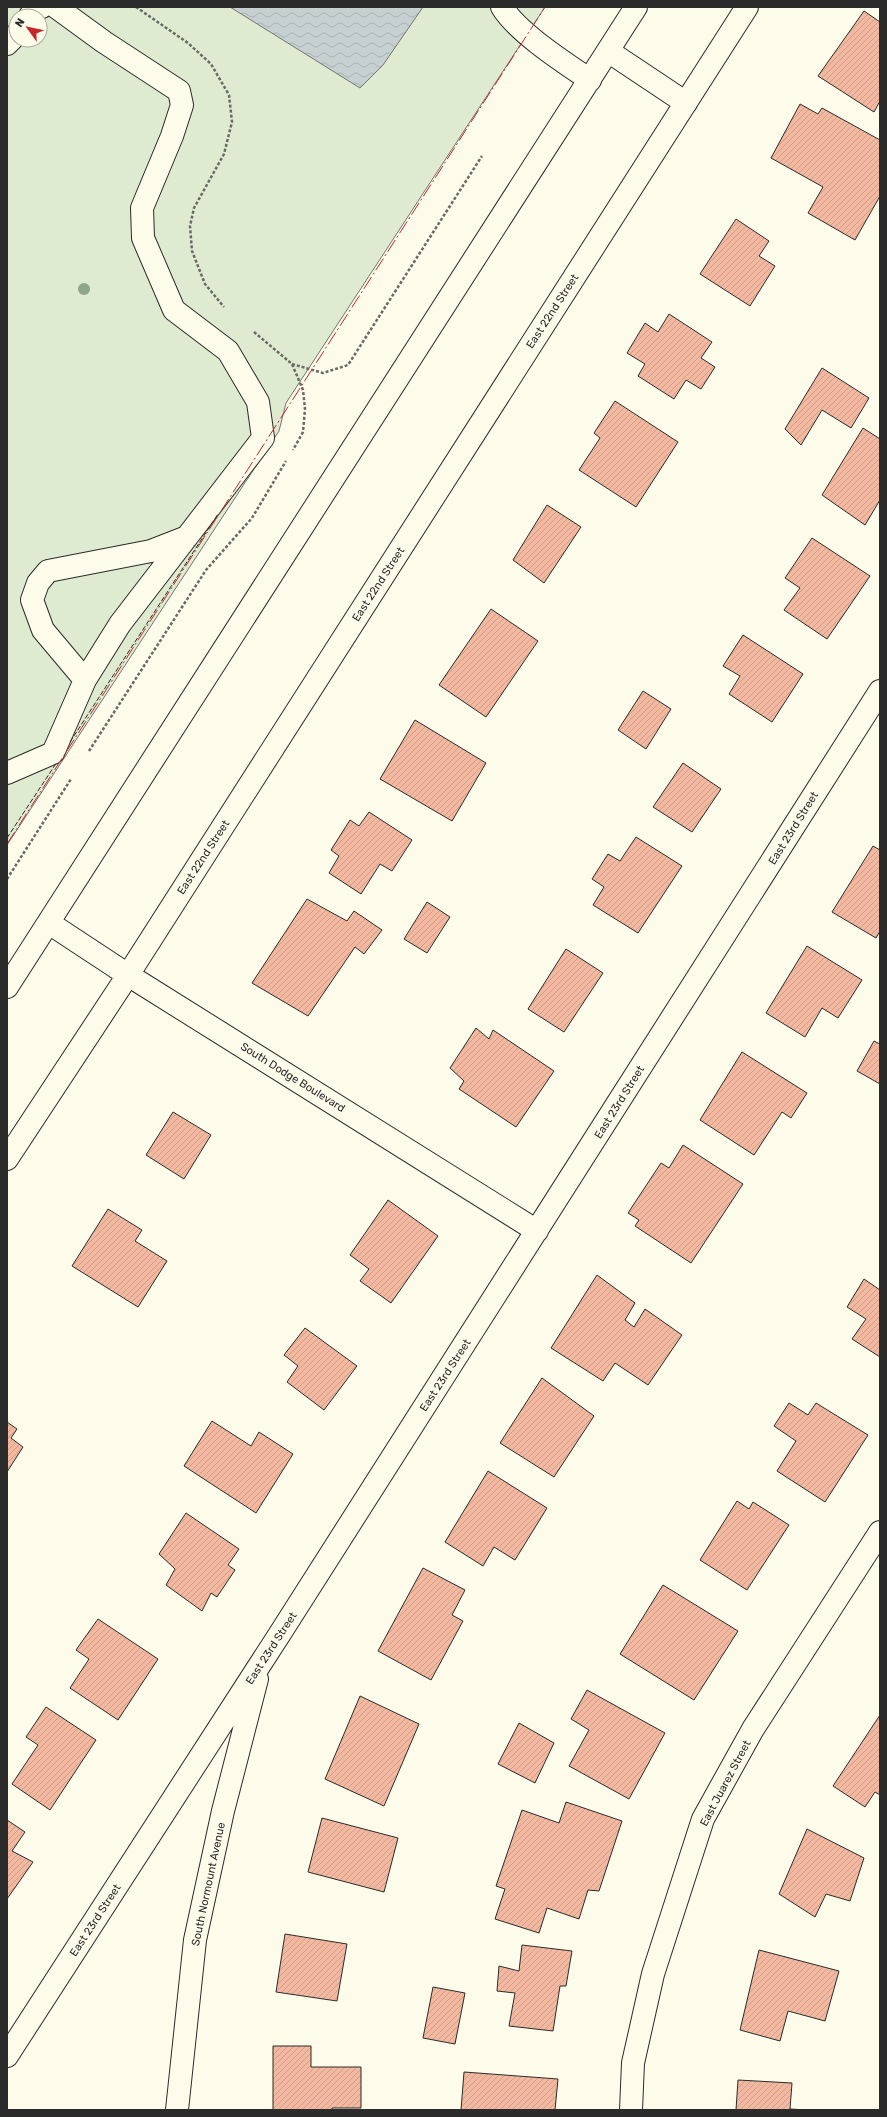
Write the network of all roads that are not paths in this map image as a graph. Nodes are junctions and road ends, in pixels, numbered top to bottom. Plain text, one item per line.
1 (56, 7) edge
2 (502, 7) edge
3 (636, 7) edge
4 (747, 7) edge
5 (608, 51) junction
6 (590, 80) junction
7 (686, 102) junction
8 (188, 536) junction
9 (85, 680) junction
10 (880, 691) edge
11 (7, 772) edge
12 (49, 923) junction
13 (128, 975) junction
14 (7, 987) edge
15 (7, 1159) edge
16 (537, 1231) junction
17 (880, 1532) edge
18 (262, 1662) junction
19 (7, 2056) edge
20 (177, 2110) edge
21 (631, 2110) edge

1 - 8 street
2 - 6 street
3 - 5 street
4 - 7 street, East 22nd Street
5 - 6 street
5 - 7 street
6 - 12 street
7 - 13 street, East 22nd Street
8 - 9 street
8 - 9 street
9 - 11 street
10 - 16 street, East 23rd Street
12 - 13 street, South Dodge Boulevard
12 - 14 street
13 - 15 street, East 22nd Street
13 - 16 street, South Dodge Boulevard
16 - 18 street, East 23rd Street
17 - 21 street, East Juarez Street
18 - 19 street, East 23rd Street
18 - 20 street, South Normount Avenue

